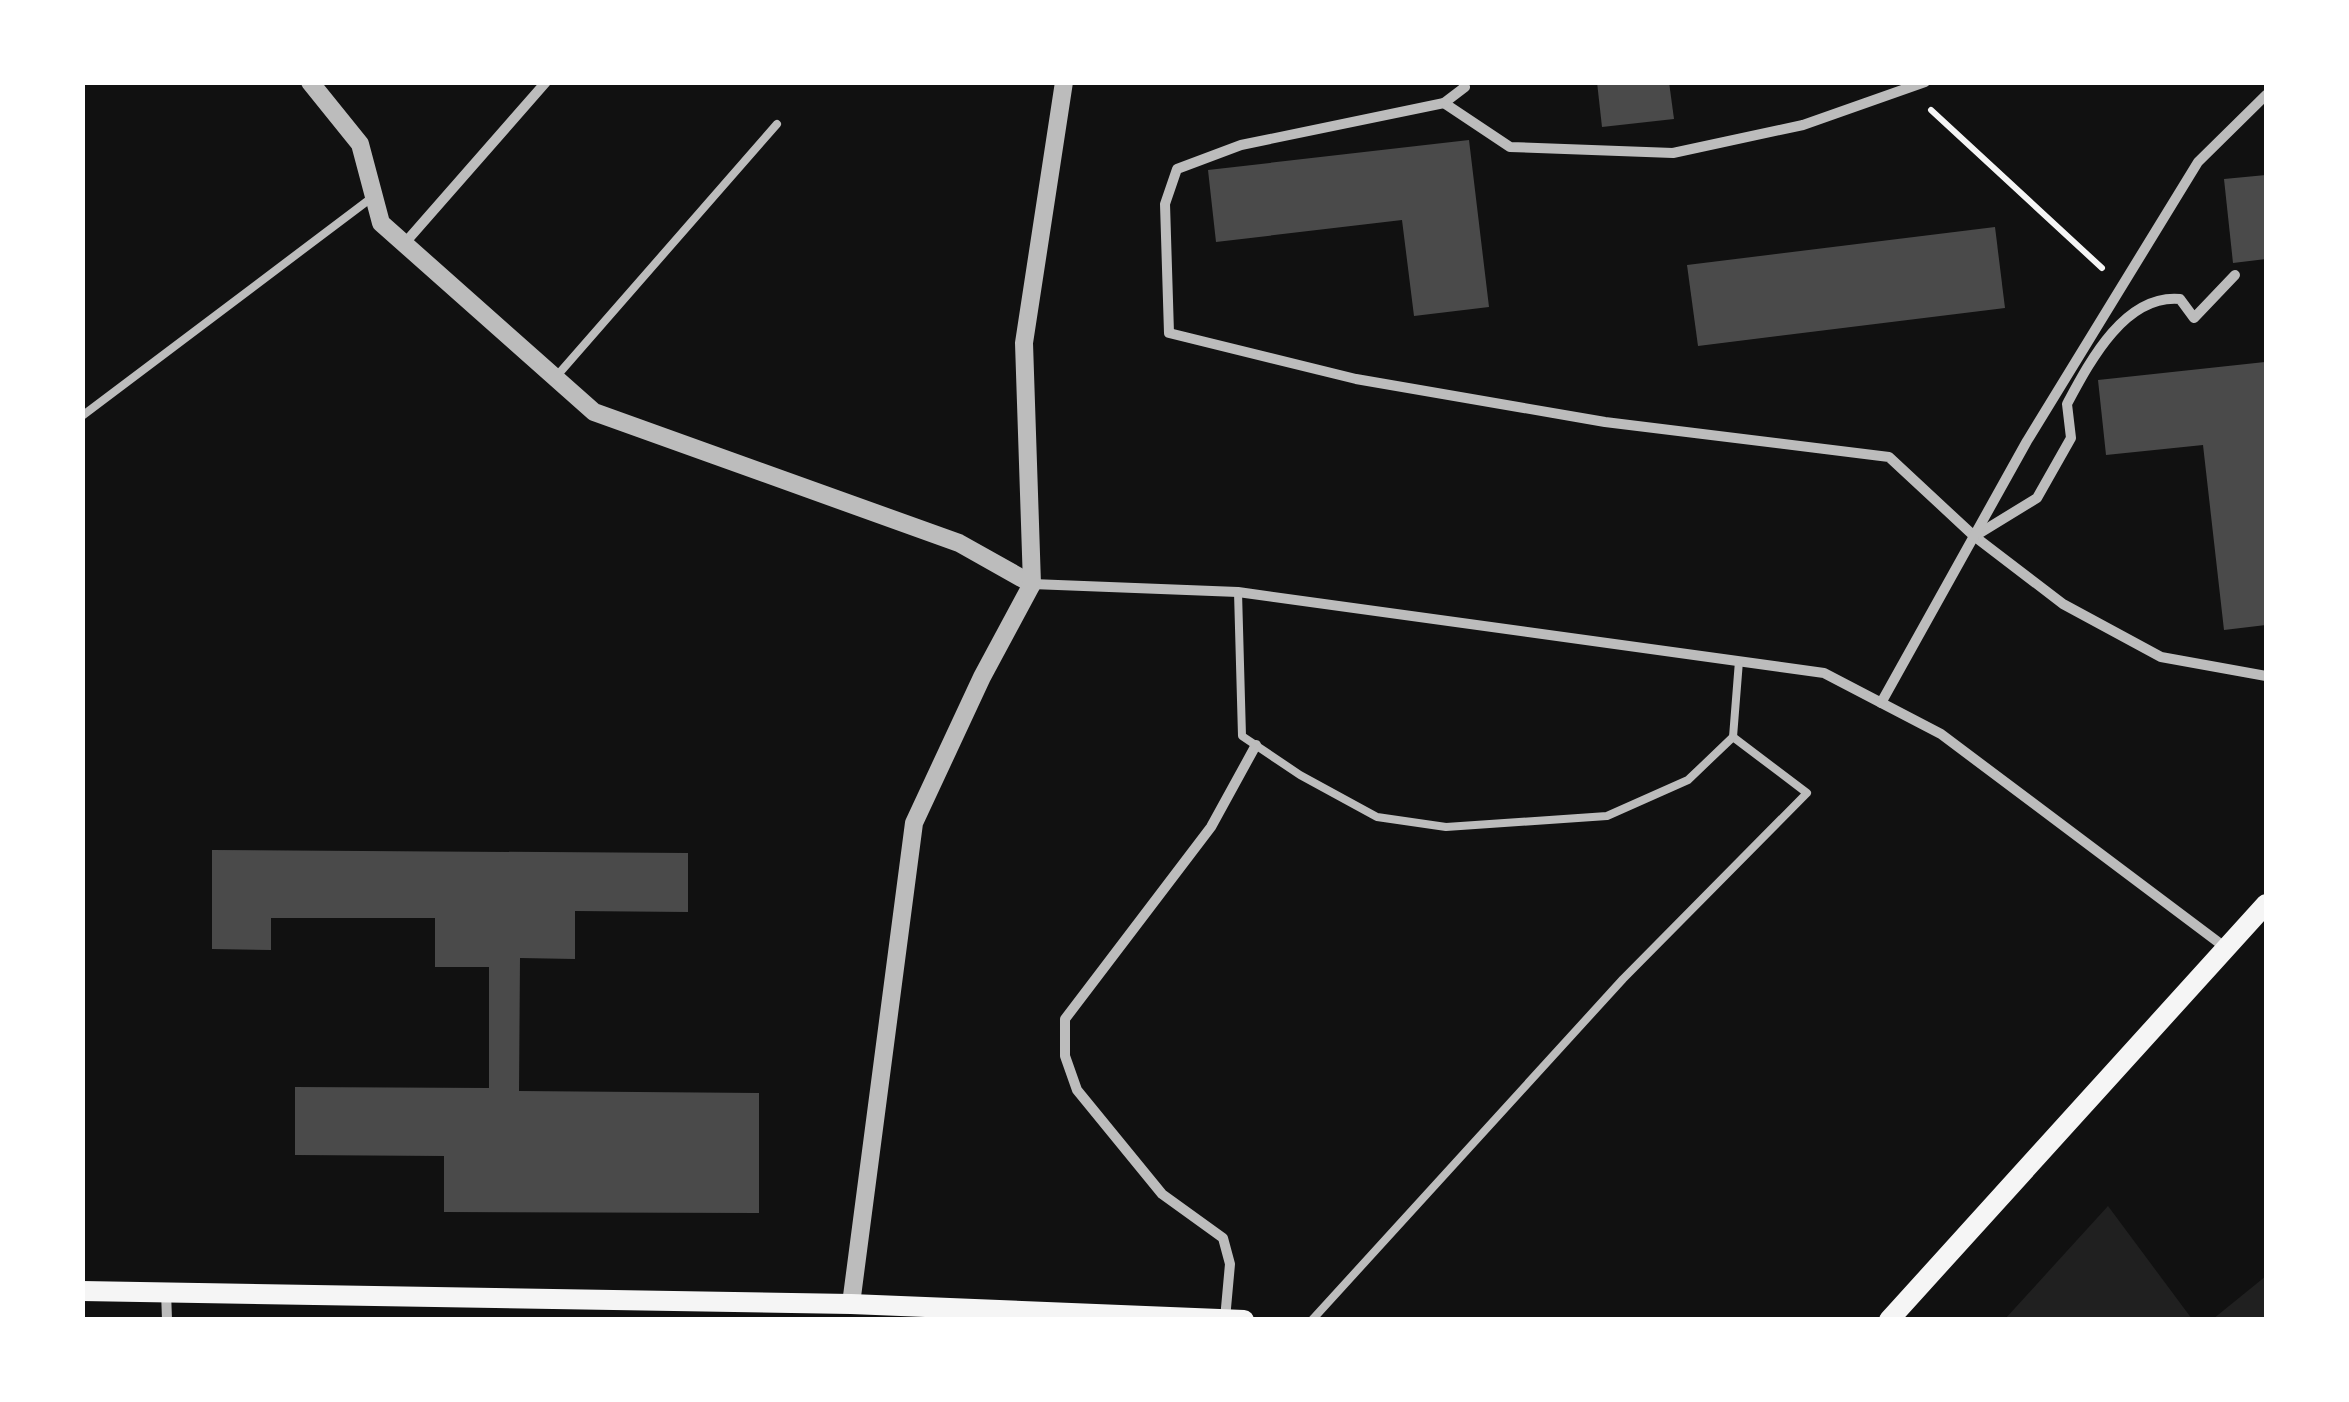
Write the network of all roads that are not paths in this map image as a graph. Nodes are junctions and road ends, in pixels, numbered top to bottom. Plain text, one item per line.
1 (310, 82) edge
2 (546, 82) edge
3 (1064, 82) edge
4 (1463, 82) edge
5 (1925, 82) edge
6 (2266, 96) edge
7 (1444, 103) junction
8 (777, 124) dead end
9 (374, 196) junction
10 (404, 244) junction
11 (2235, 275) dead end
12 (555, 378) junction
13 (82, 416) edge
14 (1974, 536) junction
15 (1032, 584) junction
16 (1238, 592) junction
17 (1739, 661) junction
18 (2266, 676) edge
19 (1881, 702) junction
20 (1733, 737) junction
21 (1256, 745) junction
22 (2266, 904) edge
23 (2226, 948) junction
24 (82, 1291) edge
25 (166, 1291) junction
26 (851, 1304) junction
27 (998, 1314) edge
28 (1226, 1319) edge
29 (167, 1320) edge
30 (1244, 1320) edge
31 (1312, 1320) edge
32 (1889, 1320) edge

1 - 9 street
2 - 10 street
3 - 15 street
4 - 7 street
5 - 7 street
6 - 14 street
7 - 14 street
8 - 12 lane
9 - 10 street
9 - 13 lane
10 - 12 street
11 - 14 street
12 - 15 street
14 - 18 street
14 - 19 street
15 - 16 street
15 - 26 street
16 - 17 street
16 - 21 lane
17 - 19 street
17 - 20 lane
19 - 23 street
20 - 21 lane
20 - 31 lane
21 - 28 street
22 - 23 main road
23 - 32 main road
24 - 25 main road
25 - 26 main road
25 - 29 street
26 - 27 main road
27 - 28 main road
28 - 30 main road

